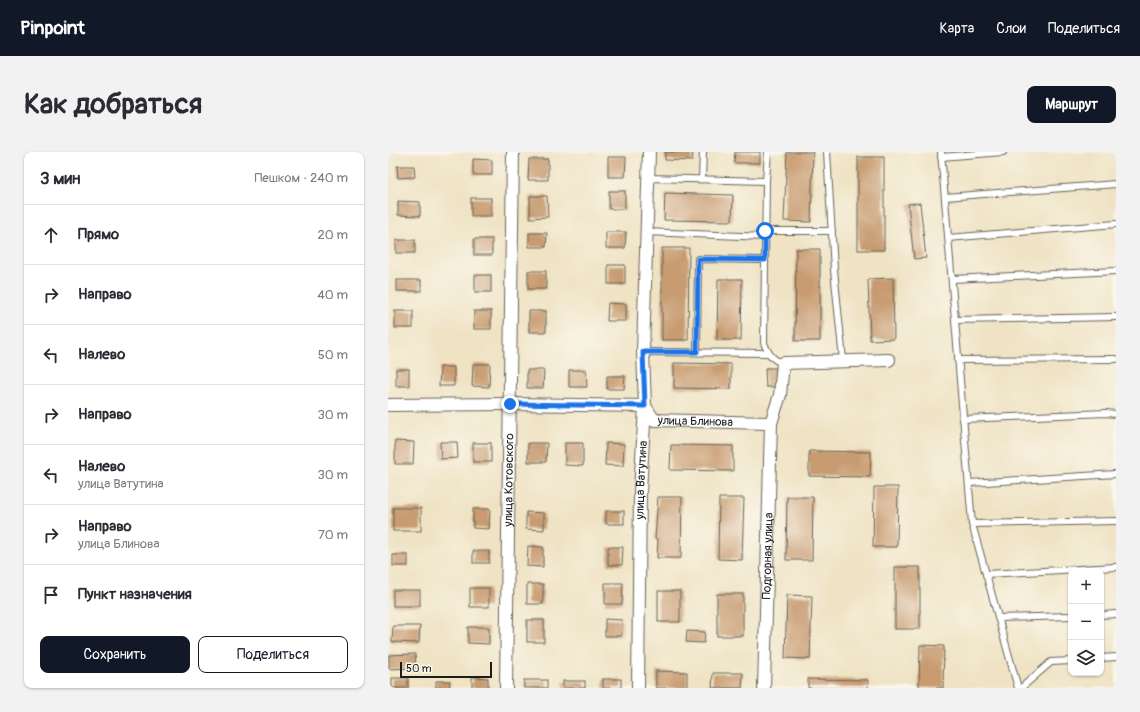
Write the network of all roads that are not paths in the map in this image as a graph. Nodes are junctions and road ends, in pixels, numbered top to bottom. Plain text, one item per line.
1 (513, 152) edge
2 (649, 152) edge
3 (703, 152) edge
4 (768, 152) edge
5 (827, 152) edge
6 (1004, 152) edge
7 (941, 154) edge
8 (648, 178) junction
9 (702, 179) junction
10 (766, 181) junction
11 (1116, 184) edge
12 (945, 197) junction
13 (1116, 224) edge
14 (646, 232) junction
15 (832, 232) junction
16 (765, 234) junction
17 (948, 238) junction
18 (765, 260) junction
19 (1116, 272) edge
20 (952, 279) junction
21 (1116, 317) edge
22 (955, 320) junction
23 (643, 352) junction
24 (697, 352) junction
25 (768, 353) junction
26 (1116, 359) edge
27 (843, 360) junction
28 (889, 360) dead end
29 (958, 360) junction
30 (783, 363) junction
31 (510, 404) junction
32 (388, 405) edge
33 (645, 406) junction
34 (1116, 414) edge
35 (963, 418) junction
36 (771, 423) junction
37 (1116, 474) edge
38 (969, 483) junction
39 (1116, 520) edge
40 (972, 524) junction
41 (1116, 567) edge
42 (986, 574) junction
43 (1116, 614) edge
44 (1104, 615) edge
45 (1068, 616) edge
46 (998, 618) junction
47 (1116, 657) edge
48 (1104, 658) edge
49 (1068, 661) edge
50 (506, 688) edge
51 (638, 688) edge
52 (764, 688) edge
53 (1018, 688) edge
54 (1021, 688) edge

1 - 31 street, улица Котовского
2 - 8 street, улица Ватутина
3 - 9 lane
4 - 10 lane
5 - 15 lane
6 - 7 lane
7 - 12 lane
8 - 9 lane
8 - 14 street, улица Ватутина
9 - 10 lane
10 - 16 lane
11 - 12 lane
12 - 17 lane
13 - 17 lane
14 - 16 lane
14 - 23 street, улица Ватутина
15 - 16 lane
15 - 27 lane
16 - 18 lane
17 - 20 lane
18 - 24 lane
18 - 25 lane
19 - 20 lane
20 - 22 lane
21 - 22 lane
22 - 29 lane
23 - 24 lane
23 - 33 street, улица Ватутина
24 - 25 lane
25 - 30 lane
26 - 29 lane
27 - 28 street
27 - 30 street
29 - 35 lane
30 - 36 street
31 - 32 street, улица Блинова
31 - 33 street, улица Блинова
31 - 50 street, улица Котовского
33 - 36 street, улица Блинова
33 - 51 street, улица Ватутина
34 - 35 lane
35 - 38 lane
36 - 52 street, Подгорная улица
37 - 38 lane
38 - 40 lane
39 - 40 lane
40 - 42 lane
41 - 42 lane
42 - 46 lane
43 - 44 lane
45 - 46 lane
46 - 53 lane
47 - 48 lane
49 - 54 lane

